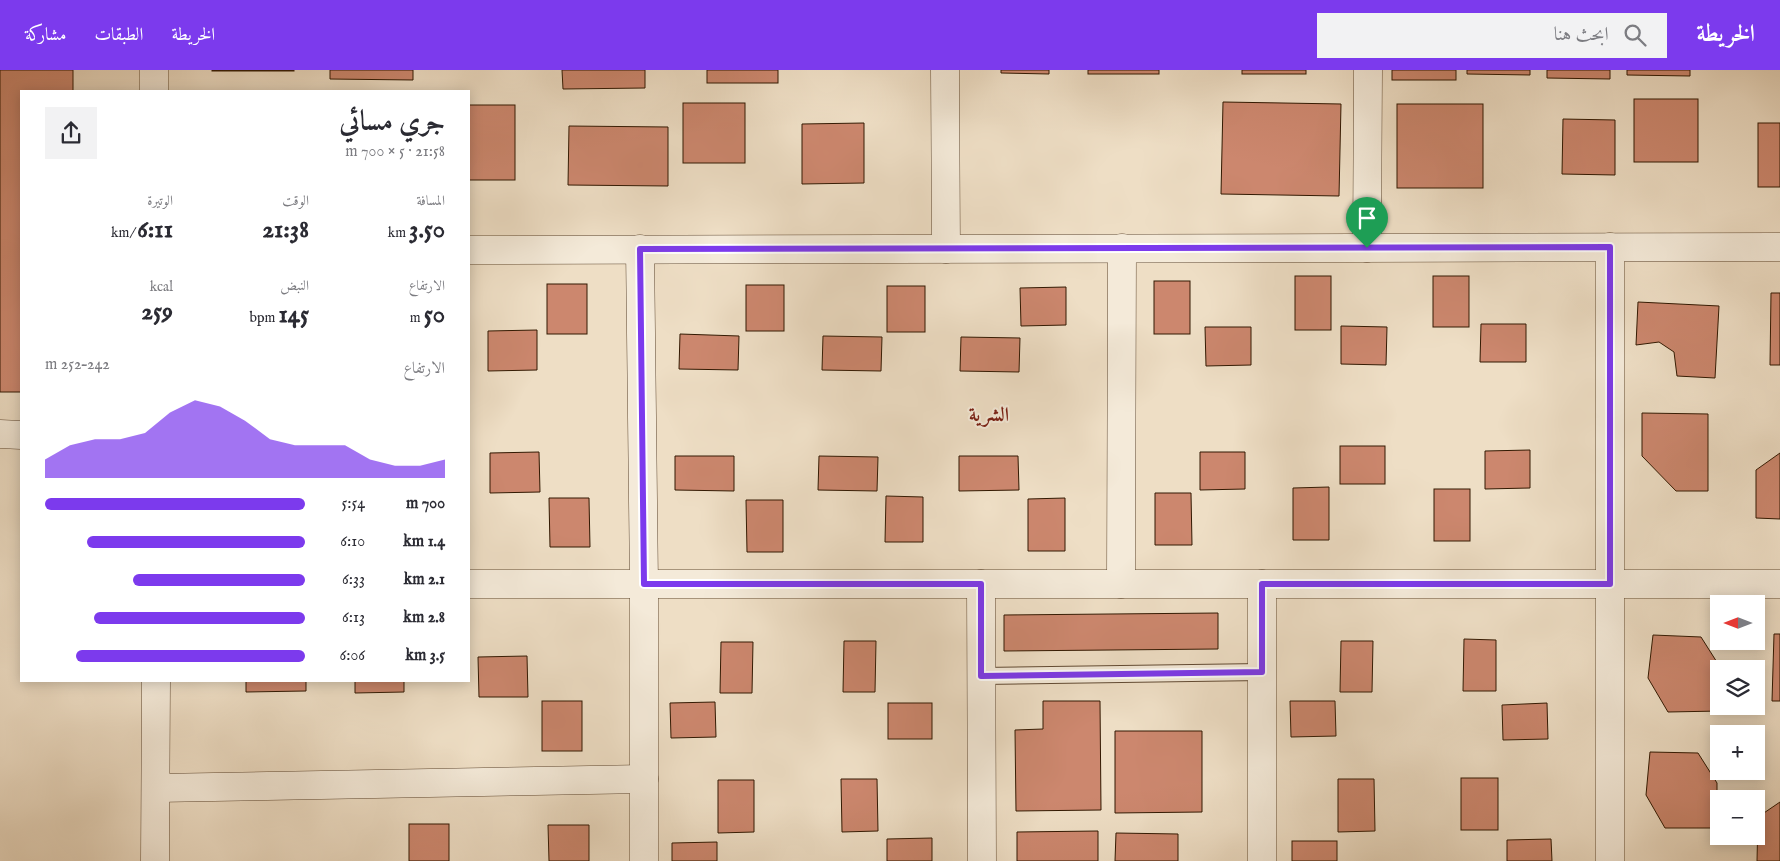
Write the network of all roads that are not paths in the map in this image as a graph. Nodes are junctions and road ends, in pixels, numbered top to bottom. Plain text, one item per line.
1 (154, 70) edge
2 (945, 70) edge
3 (1368, 70) edge
4 (154, 90) edge
5 (1610, 247) junction
6 (1780, 247) edge
7 (946, 248) junction
8 (1122, 248) junction
9 (1367, 248) junction
10 (640, 249) junction
11 (470, 250) edge
12 (0, 434) edge
13 (20, 434) edge
14 (470, 584) edge
15 (644, 584) junction
16 (981, 584) junction
17 (1121, 584) junction
18 (1262, 584) junction
19 (1610, 584) junction
20 (1780, 584) edge
21 (1262, 672) junction
22 (981, 676) junction
23 (156, 682) edge
24 (644, 779) junction
25 (157, 788) junction
26 (156, 861) edge
27 (644, 861) edge
28 (982, 861) edge
29 (1262, 861) edge
30 (1610, 861) edge

1 - 4 street
2 - 7 street
3 - 9 street
5 - 6 street
5 - 9 street
5 - 19 street
7 - 8 street
7 - 10 street
8 - 9 street
8 - 17 street
10 - 11 street
10 - 15 street
12 - 13 street
14 - 15 street
15 - 16 street
15 - 24 street
16 - 17 street
16 - 22 street
17 - 18 street
18 - 19 street
18 - 21 street
19 - 20 street
19 - 30 street
21 - 22 lane
21 - 29 street
22 - 28 street
23 - 25 street
24 - 25 street
24 - 27 street
25 - 26 street

